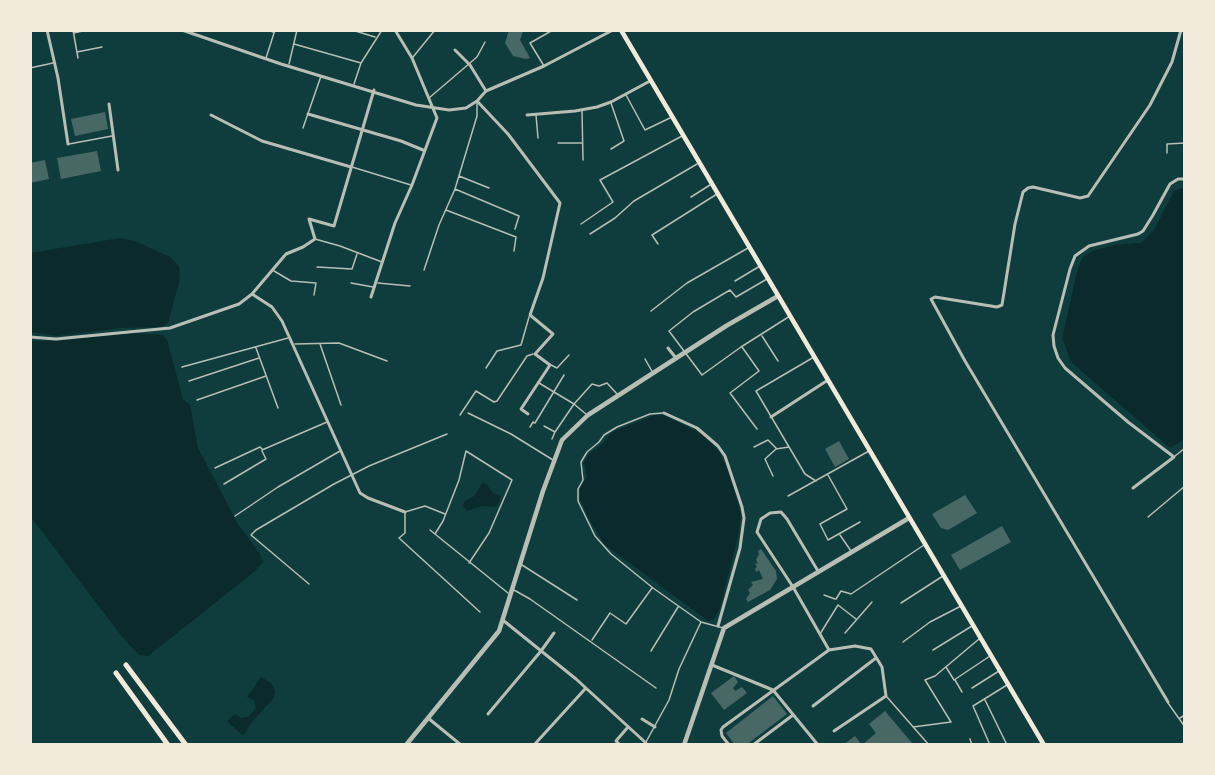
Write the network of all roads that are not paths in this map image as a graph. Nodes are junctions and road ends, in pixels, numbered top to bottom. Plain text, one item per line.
1 (47, 30) edge
2 (87, 30) edge
3 (182, 30) edge
4 (194, 30) edge
5 (268, 30) edge
6 (297, 30) edge
7 (352, 30) edge
8 (382, 30) edge
9 (395, 30) edge
10 (435, 30) edge
11 (554, 30) edge
12 (613, 30) edge
13 (621, 30) edge
14 (1181, 30) edge
15 (275, 31) edge
16 (73, 32) edge
17 (195, 36) junction
18 (376, 38) junction
19 (485, 42) dead end
20 (294, 44) junction
21 (102, 47) dead end
22 (455, 50) dead end
23 (76, 52) junction
24 (78, 58) dead end
25 (412, 58) junction
26 (265, 59) junction
27 (54, 63) junction
28 (361, 63) junction
29 (469, 64) junction
30 (289, 66) junction
31 (544, 66) junction
32 (30, 68) edge
33 (321, 75) junction
34 (650, 81) junction
35 (354, 85) junction
36 (374, 90) junction
37 (486, 91) junction
38 (626, 94) junction
39 (428, 98) junction
40 (477, 101) junction
41 (611, 102) junction
42 (109, 104) dead end
43 (434, 109) junction
44 (582, 110) junction
45 (308, 114) junction
46 (536, 114) junction
47 (211, 115) dead end
48 (527, 115) dead end
49 (672, 117) junction
50 (303, 128) dead end
51 (362, 130) junction
52 (112, 135) junction
53 (682, 136) junction
54 (538, 138) dead end
55 (558, 143) dead end
56 (583, 143) junction
57 (1185, 143) edge
58 (68, 144) joint
59 (611, 149) dead end
60 (423, 150) junction
61 (1167, 153) dead end
62 (583, 160) dead end
63 (698, 163) junction
64 (351, 167) junction
65 (118, 170) dead end
66 (458, 176) junction
67 (1185, 179) edge
68 (712, 184) junction
69 (412, 185) junction
70 (489, 188) dead end
71 (454, 189) junction
72 (718, 194) junction
73 (691, 197) dead end
74 (445, 210) junction
75 (581, 224) dead end
76 (515, 229) dead end
77 (590, 234) dead end
78 (315, 239) junction
79 (657, 244) dead end
80 (749, 247) junction
81 (514, 251) dead end
82 (358, 253) junction
83 (382, 262) junction
84 (760, 266) junction
85 (316, 267) dead end
86 (271, 270) junction
87 (424, 270) dead end
88 (768, 279) junction
89 (735, 281) dead end
90 (351, 283) dead end
91 (374, 285) junction
92 (410, 286) dead end
93 (252, 294) junction
94 (314, 295) dead end
95 (778, 296) junction
96 (371, 297) dead end
97 (651, 311) dead end
98 (530, 315) junction
99 (790, 316) junction
100 (761, 335) junction
101 (30, 337) edge
102 (290, 337) junction
103 (320, 343) junction
104 (293, 344) junction
105 (255, 347) junction
106 (741, 347) junction
107 (668, 348) dead end
108 (685, 352) junction
109 (535, 354) junction
110 (569, 355) dead end
111 (815, 356) junction
112 (259, 358) junction
113 (676, 358) junction
114 (645, 359) dead end
115 (387, 361) dead end
116 (778, 361) dead end
117 (550, 365) junction
118 (182, 367) dead end
119 (486, 368) dead end
120 (653, 373) junction
121 (564, 375) dead end
122 (266, 376) junction
123 (828, 380) junction
124 (189, 381) dead end
125 (538, 383) junction
126 (555, 393) junction
127 (618, 396) junction
128 (197, 400) dead end
129 (574, 404) junction
130 (341, 405) dead end
131 (278, 408) dead end
132 (468, 413) dead end
133 (664, 413) joint
134 (528, 414) dead end
135 (460, 415) dead end
136 (588, 415) junction
137 (771, 417) junction
138 (327, 422) junction
139 (544, 426) dead end
140 (530, 427) dead end
141 (757, 429) dead end
142 (555, 432) junction
143 (447, 434) dead end
144 (552, 439) dead end
145 (754, 447) dead end
146 (789, 447) junction
147 (1185, 448) edge
148 (776, 449) junction
149 (262, 450) junction
150 (340, 451) junction
151 (870, 451) junction
152 (1174, 457) junction
153 (554, 461) junction
154 (215, 468) dead end
155 (351, 475) junction
156 (828, 475) junction
157 (773, 476) dead end
158 (816, 481) junction
159 (224, 484) dead end
160 (1185, 486) edge
161 (1133, 488) dead end
162 (788, 496) dead end
163 (405, 512) junction
164 (446, 514) junction
165 (235, 516) dead end
166 (1148, 517) dead end
167 (909, 518) junction
168 (860, 522) dead end
169 (430, 530) dead end
170 (435, 534) junction
171 (839, 534) junction
172 (924, 544) junction
173 (851, 552) junction
174 (469, 563) junction
175 (520, 564) junction
176 (818, 572) junction
177 (943, 576) junction
178 (309, 584) dead end
179 (793, 587) junction
180 (653, 588) junction
181 (512, 593) junction
182 (824, 595) dead end
183 (836, 599) junction
184 (577, 600) dead end
185 (872, 603) dead end
186 (901, 603) dead end
187 (838, 605) junction
188 (679, 606) junction
189 (961, 606) junction
190 (480, 612) dead end
191 (856, 619) junction
192 (504, 621) junction
193 (701, 622) junction
194 (718, 626) junction
195 (973, 626) junction
196 (724, 628) junction
197 (554, 633) dead end
198 (845, 633) dead end
199 (819, 634) junction
200 (981, 638) junction
201 (591, 641) junction
202 (903, 642) dead end
203 (829, 650) junction
204 (933, 650) dead end
205 (541, 651) junction
206 (651, 651) dead end
207 (991, 655) junction
208 (876, 658) junction
209 (126, 665) dead end
210 (712, 665) junction
211 (946, 666) junction
212 (1000, 670) junction
213 (116, 674) dead end
214 (954, 680) junction
215 (1008, 684) junction
216 (656, 687) dead end
217 (585, 688) junction
218 (972, 688) dead end
219 (773, 690) junction
220 (962, 692) dead end
221 (147, 694) junction
222 (886, 696) junction
223 (985, 700) junction
224 (1168, 702) joint
225 (138, 703) junction
226 (813, 706) dead end
227 (488, 714) dead end
228 (793, 715) junction
229 (1185, 715) edge
230 (428, 718) junction
231 (1180, 718) junction
232 (642, 719) dead end
233 (628, 727) junction
234 (655, 727) junction
235 (913, 727) junction
236 (1185, 727) edge
237 (834, 731) dead end
238 (970, 739) dead end
239 (645, 744) edge
240 (816, 744) edge
241 (168, 745) edge
242 (186, 745) edge
243 (406, 745) edge
244 (461, 745) edge
245 (534, 745) edge
246 (620, 745) edge
247 (684, 745) edge
248 (729, 745) edge
249 (753, 745) edge
250 (929, 745) edge
251 (972, 745) edge
252 (990, 745) edge
253 (1007, 745) edge
254 (1044, 745) edge

1 - 27 street
2 - 16 lane
3 - 17 street
4 - 17 lane
5 - 15 lane
6 - 20 lane
7 - 18 lane
8 - 18 lane
9 - 25 street
10 - 25 lane
11 - 31 lane
12 - 31 street
13 - 34 main road
14 - 224 street
15 - 26 lane
16 - 23 lane
17 - 26 street
18 - 28 lane
19 - 29 lane
20 - 28 lane
20 - 30 lane
21 - 23 lane
22 - 29 street
23 - 24 lane
25 - 39 street
26 - 30 street
27 - 32 lane
27 - 58 street
28 - 35 lane
29 - 37 street
29 - 39 lane
30 - 33 street
31 - 37 street
33 - 35 street
33 - 45 lane
34 - 38 street
34 - 49 main road
35 - 36 street
36 - 43 street
36 - 51 street
37 - 40 street
38 - 41 street
38 - 49 lane
39 - 43 street
40 - 43 street
40 - 66 lane
40 - 98 street
41 - 44 street
41 - 59 lane
42 - 52 street
43 - 60 street
44 - 46 street
44 - 56 lane
45 - 50 lane
45 - 51 street
46 - 48 street
46 - 54 lane
47 - 64 street
49 - 53 main road
51 - 60 street
51 - 64 street
52 - 58 lane
52 - 65 street
53 - 63 main road
53 - 75 lane
55 - 56 lane
56 - 62 lane
57 - 61 lane
60 - 69 street
63 - 68 main road
63 - 77 lane
64 - 69 lane
64 - 78 street
66 - 70 lane
66 - 71 lane
67 - 152 street
68 - 72 main road
68 - 73 lane
69 - 83 street
71 - 74 lane
71 - 76 lane
72 - 79 lane
72 - 80 main road
74 - 81 lane
74 - 87 lane
78 - 82 lane
78 - 86 street
80 - 84 main road
80 - 97 lane
82 - 83 lane
82 - 85 lane
83 - 91 street
84 - 88 main road
84 - 89 lane
86 - 93 street
86 - 94 lane
88 - 95 main road
88 - 108 lane
90 - 91 lane
91 - 92 lane
91 - 96 street
93 - 101 street
93 - 102 street
95 - 99 main road
95 - 108 street
98 - 109 street
98 - 119 lane
99 - 100 lane
99 - 111 main road
100 - 106 lane
100 - 116 lane
102 - 104 street
102 - 105 lane
103 - 104 lane
103 - 115 lane
103 - 130 lane
104 - 138 street
105 - 112 lane
105 - 118 lane
106 - 108 lane
106 - 141 lane
107 - 113 street
108 - 113 street
109 - 117 street
109 - 135 lane
110 - 117 lane
111 - 123 main road
111 - 137 lane
112 - 122 lane
112 - 124 lane
113 - 120 street
114 - 120 lane
117 - 125 street
120 - 127 street
121 - 126 lane
122 - 128 lane
122 - 131 lane
123 - 137 street
123 - 151 main road
125 - 126 lane
125 - 134 street
126 - 129 lane
126 - 140 lane
127 - 129 lane
127 - 136 street
129 - 136 lane
129 - 142 lane
132 - 153 lane
133 - 180 lane
133 - 194 street
136 - 153 street
137 - 146 lane
138 - 149 lane
138 - 150 street
139 - 142 lane
142 - 144 lane
143 - 155 lane
145 - 148 lane
146 - 148 lane
146 - 158 lane
147 - 152 lane
148 - 157 lane
149 - 154 lane
149 - 159 lane
150 - 155 street
150 - 165 lane
151 - 156 lane
151 - 167 main road
152 - 161 street
153 - 175 street
155 - 163 street
155 - 178 lane
156 - 158 lane
156 - 171 lane
158 - 162 lane
160 - 166 lane
163 - 164 lane
163 - 190 lane
164 - 170 lane
164 - 174 lane
167 - 172 main road
167 - 173 street
168 - 171 lane
169 - 170 lane
170 - 174 lane
171 - 173 lane
172 - 177 main road
172 - 183 lane
173 - 176 street
174 - 181 lane
175 - 181 street
175 - 184 lane
176 - 179 street
176 - 179 street
177 - 186 lane
177 - 189 main road
179 - 196 street
179 - 199 street
180 - 188 lane
180 - 201 lane
181 - 192 street
181 - 201 lane
182 - 183 lane
183 - 187 lane
185 - 191 lane
187 - 191 lane
187 - 199 lane
188 - 193 lane
188 - 206 lane
189 - 195 main road
189 - 202 lane
191 - 198 lane
192 - 205 street
192 - 230 street
193 - 194 lane
193 - 234 lane
194 - 196 lane
195 - 200 main road
195 - 204 lane
196 - 210 street
197 - 205 street
199 - 203 street
200 - 207 main road
200 - 211 lane
201 - 216 lane
203 - 208 street
203 - 219 street
205 - 217 street
205 - 227 street
207 - 212 main road
207 - 214 lane
208 - 222 street
208 - 226 street
209 - 221 main road
210 - 219 street
210 - 247 street
211 - 214 lane
211 - 235 lane
212 - 215 main road
212 - 218 lane
213 - 225 main road
214 - 220 lane
215 - 223 lane
215 - 254 main road
217 - 233 street
217 - 245 street
219 - 228 street
219 - 248 street
221 - 225 main road
221 - 242 main road
222 - 235 lane
222 - 237 street
223 - 252 lane
223 - 253 lane
224 - 231 lane
225 - 241 main road
228 - 240 street
228 - 249 street
229 - 231 lane
230 - 243 street
230 - 244 street
231 - 236 lane
232 - 234 street
233 - 239 street
233 - 246 street
234 - 239 lane
235 - 250 lane
238 - 251 lane

